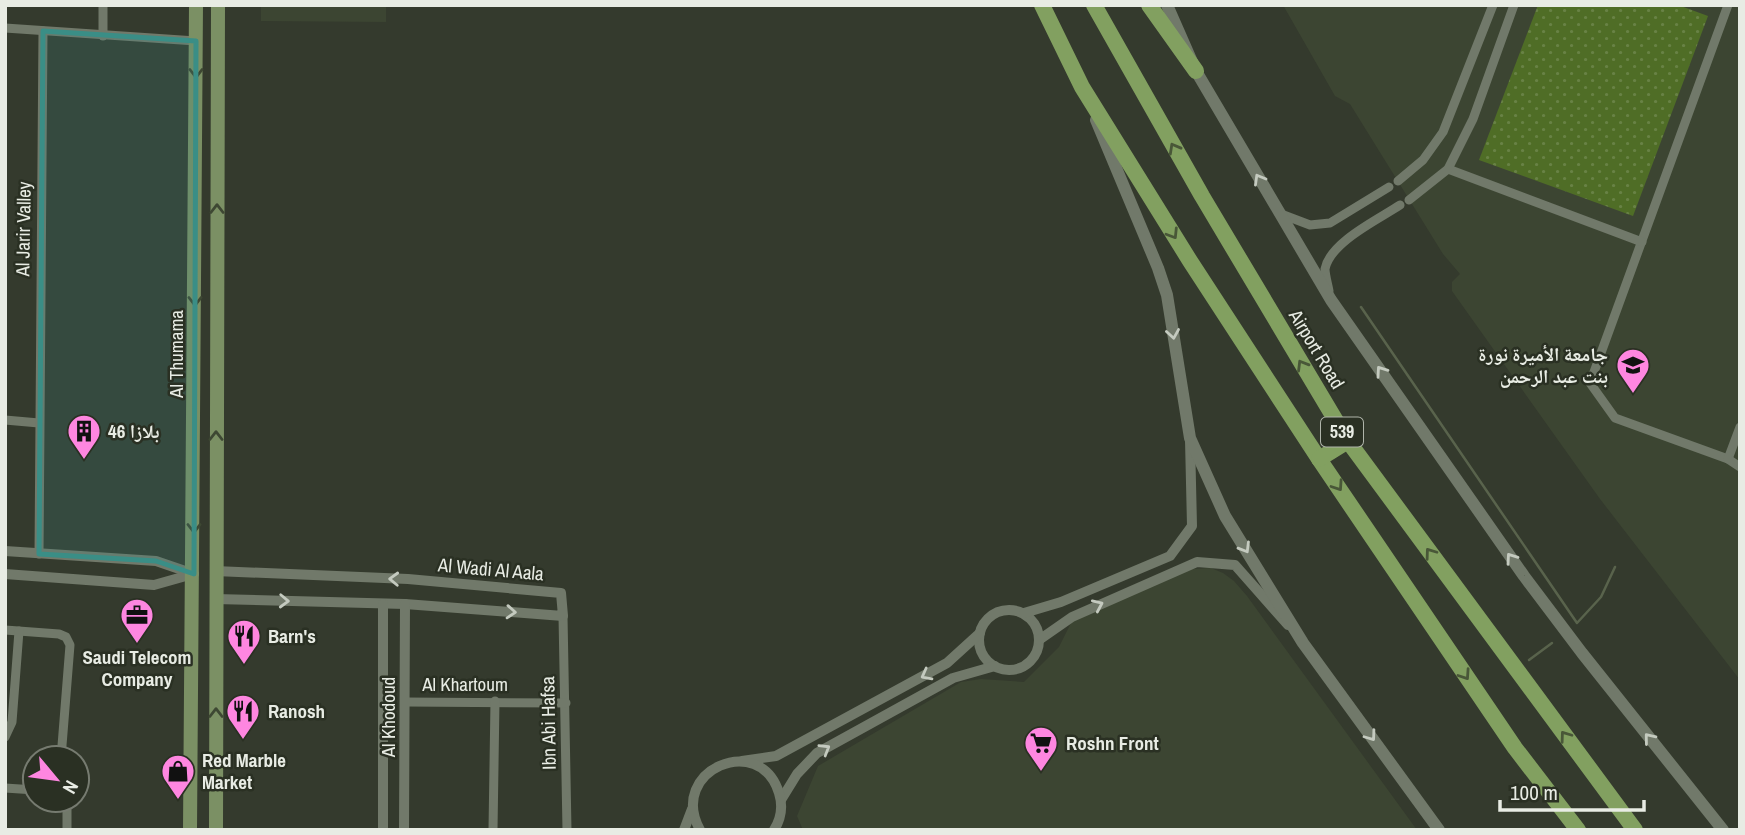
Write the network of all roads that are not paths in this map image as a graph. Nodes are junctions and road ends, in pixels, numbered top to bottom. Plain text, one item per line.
1 (103, 5) edge
2 (196, 5) edge
3 (218, 5) edge
4 (1042, 5) edge
5 (1094, 5) edge
6 (1149, 5) edge
7 (1167, 5) edge
8 (1493, 5) edge
9 (1514, 5) edge
10 (1728, 5) edge
11 (5, 28) edge
12 (43, 31) junction
13 (103, 36) junction
14 (196, 41) junction
15 (1196, 71) junction
16 (1082, 87) junction
17 (1448, 169) junction
18 (1279, 213) junction
19 (1642, 242) junction
20 (1331, 300) junction
21 (5, 420) edge
22 (39, 423) junction
23 (1740, 427) edge
24 (1190, 438) junction
25 (1348, 441) junction
26 (1319, 459) junction
27 (1728, 460) junction
28 (1740, 467) edge
29 (5, 551) edge
30 (39, 554) junction
31 (215, 571) junction
32 (5, 574) edge
33 (194, 574) junction
34 (215, 599) junction
35 (383, 604) junction
36 (405, 604) junction
37 (1024, 612) junction
38 (563, 616) junction
39 (5, 630) edge
40 (19, 631) junction
41 (980, 633) junction
42 (1040, 640) junction
43 (1303, 643) junction
44 (995, 667) junction
45 (495, 701) junction
46 (406, 702) junction
47 (566, 703) junction
48 (5, 737) edge
49 (62, 744) edge
50 (742, 761) junction
51 (781, 800) junction
52 (693, 806) junction
53 (781, 814) junction
54 (190, 830) edge
55 (216, 830) edge
56 (383, 830) edge
57 (404, 830) edge
58 (493, 830) edge
59 (567, 830) edge
60 (684, 830) edge
61 (700, 830) edge
62 (774, 830) edge
63 (781, 830) edge
64 (1439, 830) edge
65 (1578, 830) edge
66 (1638, 830) edge
67 (1723, 830) edge

1 - 13 street
2 - 14 main road, Al Thumama
31 -> 3 main road, Al Thumama
4 - 16 highway, 539
25 -> 5 highway, Airport Road / 539
6 - 15 highway
7 - 15 main road
8 - 18 street
9 - 17 street
10 - 19 street
11 - 12 street
12 - 13 street
12 - 22 street, Al Jarir Valley
13 - 14 street
14 -> 33 main road, Al Thumama
18 -> 15 main road
16 -> 24 main road
16 -> 26 highway, 539
17 - 19 street
17 - 20 street
18 - 20 main road
19 - 27 street
67 -> 20 main road
21 - 22 street
22 - 30 street, Al Jarir Valley
23 - 27 street
24 - 37 street
24 -> 43 main road
25 - 26 highway
66 -> 25 highway, Airport Road / 539
26 -> 65 highway, 539
27 - 28 street
29 - 30 street
30 - 33 street
31 - 34 main road, Al Thumama
38 -> 31 street, Al Wadi Al Aala
32 - 33 street
33 - 54 main road, Al Thumama
34 -> 35 street
55 -> 34 main road, Al Thumama
35 - 36 street
35 - 56 street, Al Khodoud
36 -> 38 street
36 - 46 street, Al Khodoud
37 - 41 street
37 - 42 street
38 - 47 street, Ibn Abi Hafsa
39 - 40 street
40 - 48 street
40 - 49 street
41 - 44 street
41 -> 50 street
42 -> 43 street
42 - 44 street
43 -> 64 main road
51 -> 44 street
45 - 46 street, Al Khartoum
45 - 47 street, Al Khartoum
45 - 58 street
46 - 57 street, Al Khodoud
47 - 59 street, Ibn Abi Hafsa
50 - 51 street
50 - 52 street
51 - 53 street
52 - 60 street
52 - 61 street
53 - 62 street
53 - 63 street

